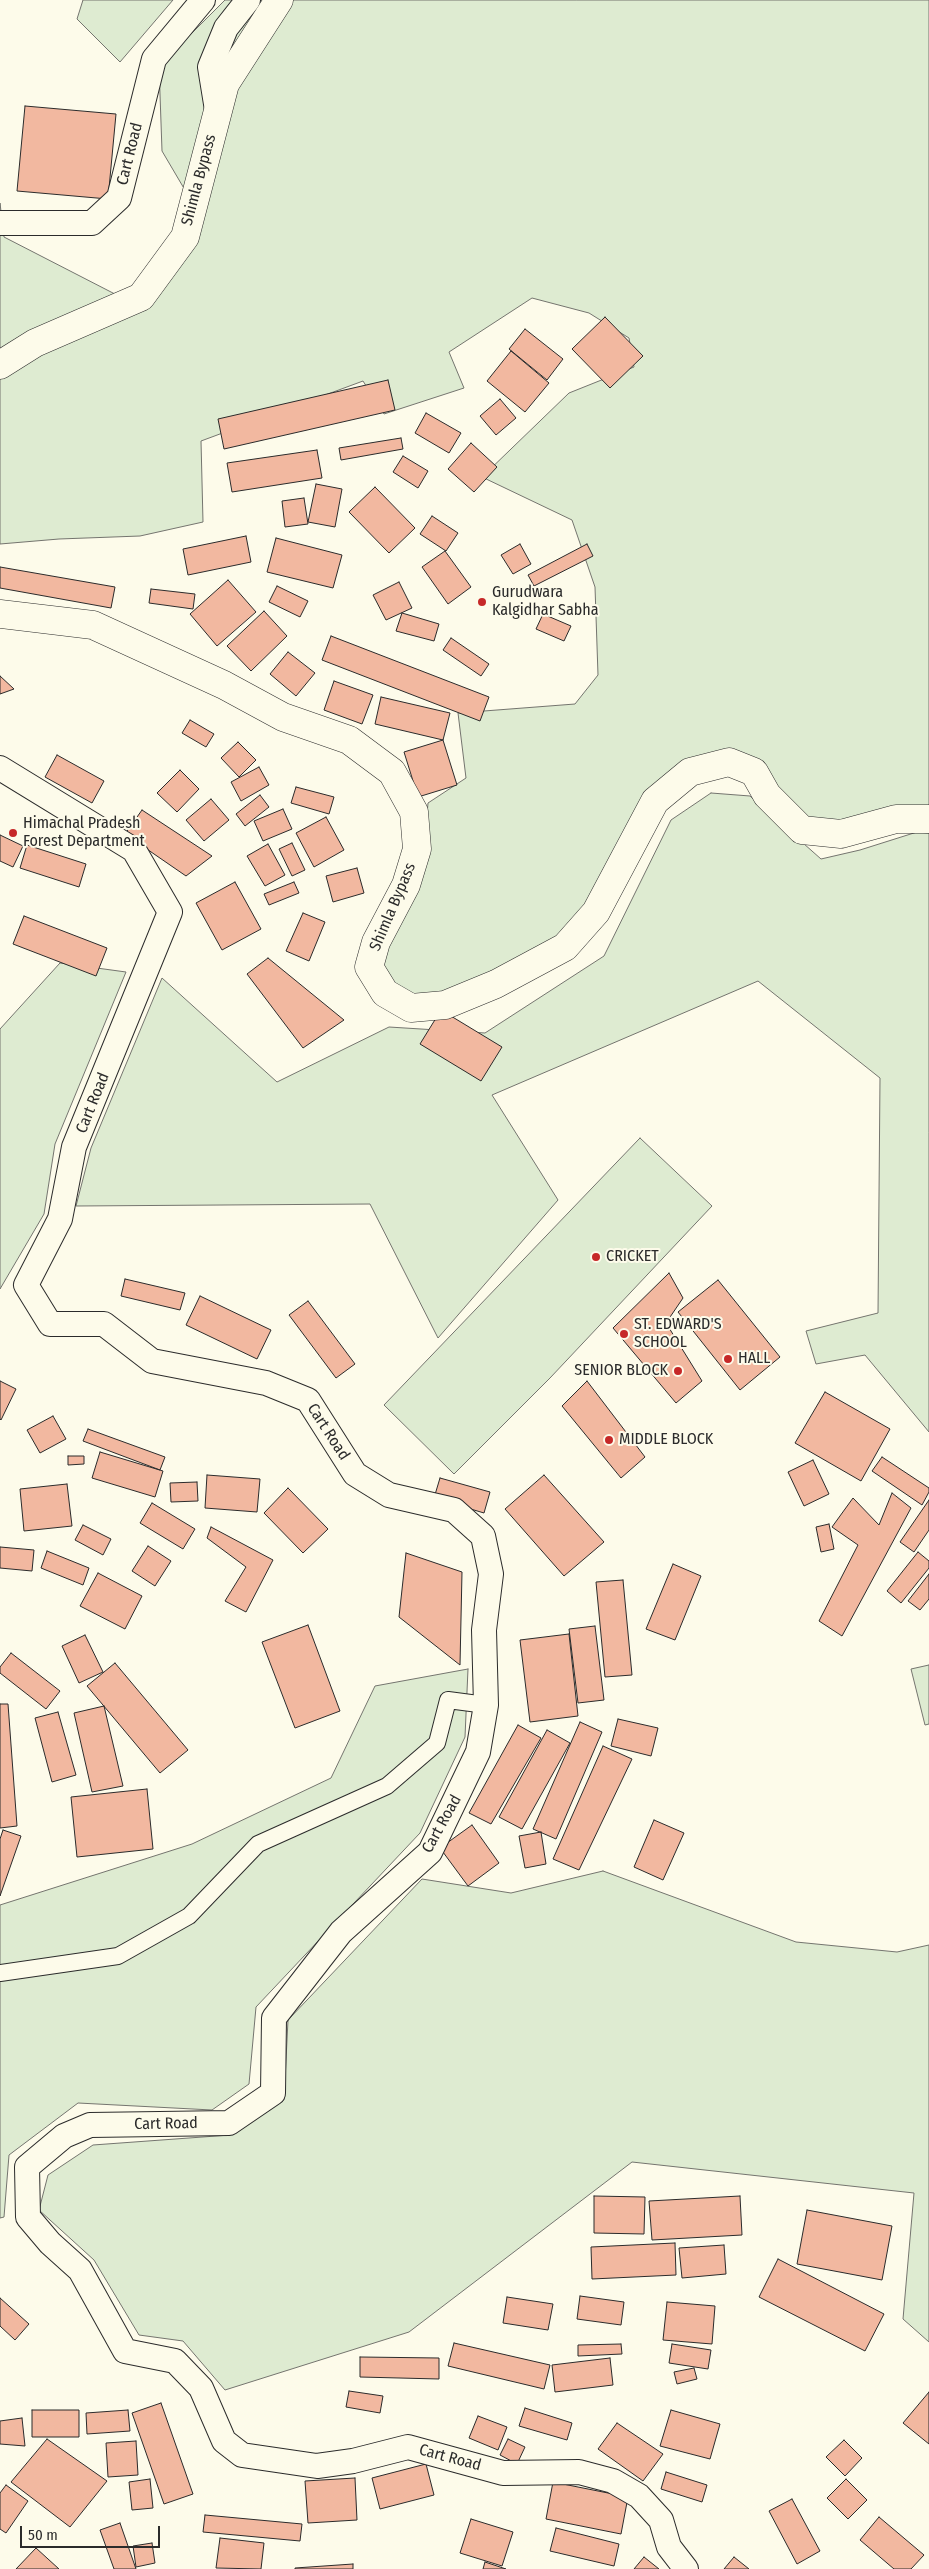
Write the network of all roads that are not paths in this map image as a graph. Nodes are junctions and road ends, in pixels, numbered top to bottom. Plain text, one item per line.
1 (203, 0) edge
2 (248, 0) edge
3 (279, 0) edge
4 (217, 111) junction
5 (0, 224) edge
6 (0, 365) edge
7 (0, 614) edge
8 (0, 768) edge
9 (929, 819) edge
10 (486, 1705) junction
11 (0, 1972) edge
12 (686, 2569) edge

1 - 5 main road, Cart Road
2 - 4 main road
3 - 4 highway, Shimla Bypass
4 - 6 highway, Shimla Bypass
7 - 9 highway, Shimla Bypass
8 - 10 main road, Cart Road
10 - 11 street
10 - 12 main road, Cart Road

